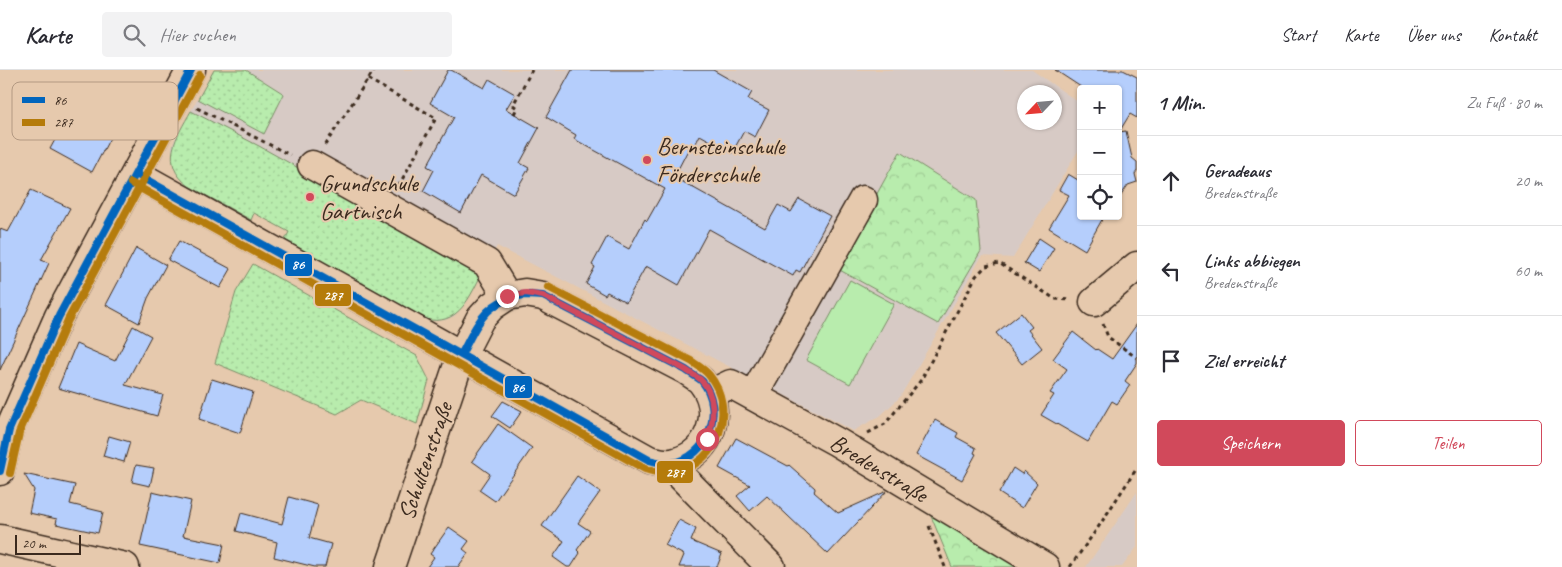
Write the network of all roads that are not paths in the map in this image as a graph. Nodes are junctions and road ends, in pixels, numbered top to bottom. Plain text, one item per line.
1 (191, 70) edge
2 (178, 95) edge
3 (154, 140) edge
4 (312, 166) road end
5 (136, 174) junction
6 (864, 200) dead end
7 (1137, 266) edge
8 (507, 296) junction
9 (1094, 302) road end
10 (461, 356) junction
11 (710, 394) junction
12 (753, 396) junction
13 (676, 462) junction
14 (0, 471) edge
15 (0, 539) edge
16 (125, 567) edge
17 (390, 567) edge
18 (771, 567) edge
19 (1045, 567) edge

1 - 2 street
3 - 5 street
4 - 8 street
5 - 10 street
5 - 14 street
6 - 12 street
7 - 9 street
8 - 10 street
8 - 11 street
10 - 13 street
10 - 17 street, Schultenstraße
11 - 12 street, Bredenstraße
11 - 13 street
12 - 19 street, Bredenstraße
13 - 18 street
15 - 16 street

